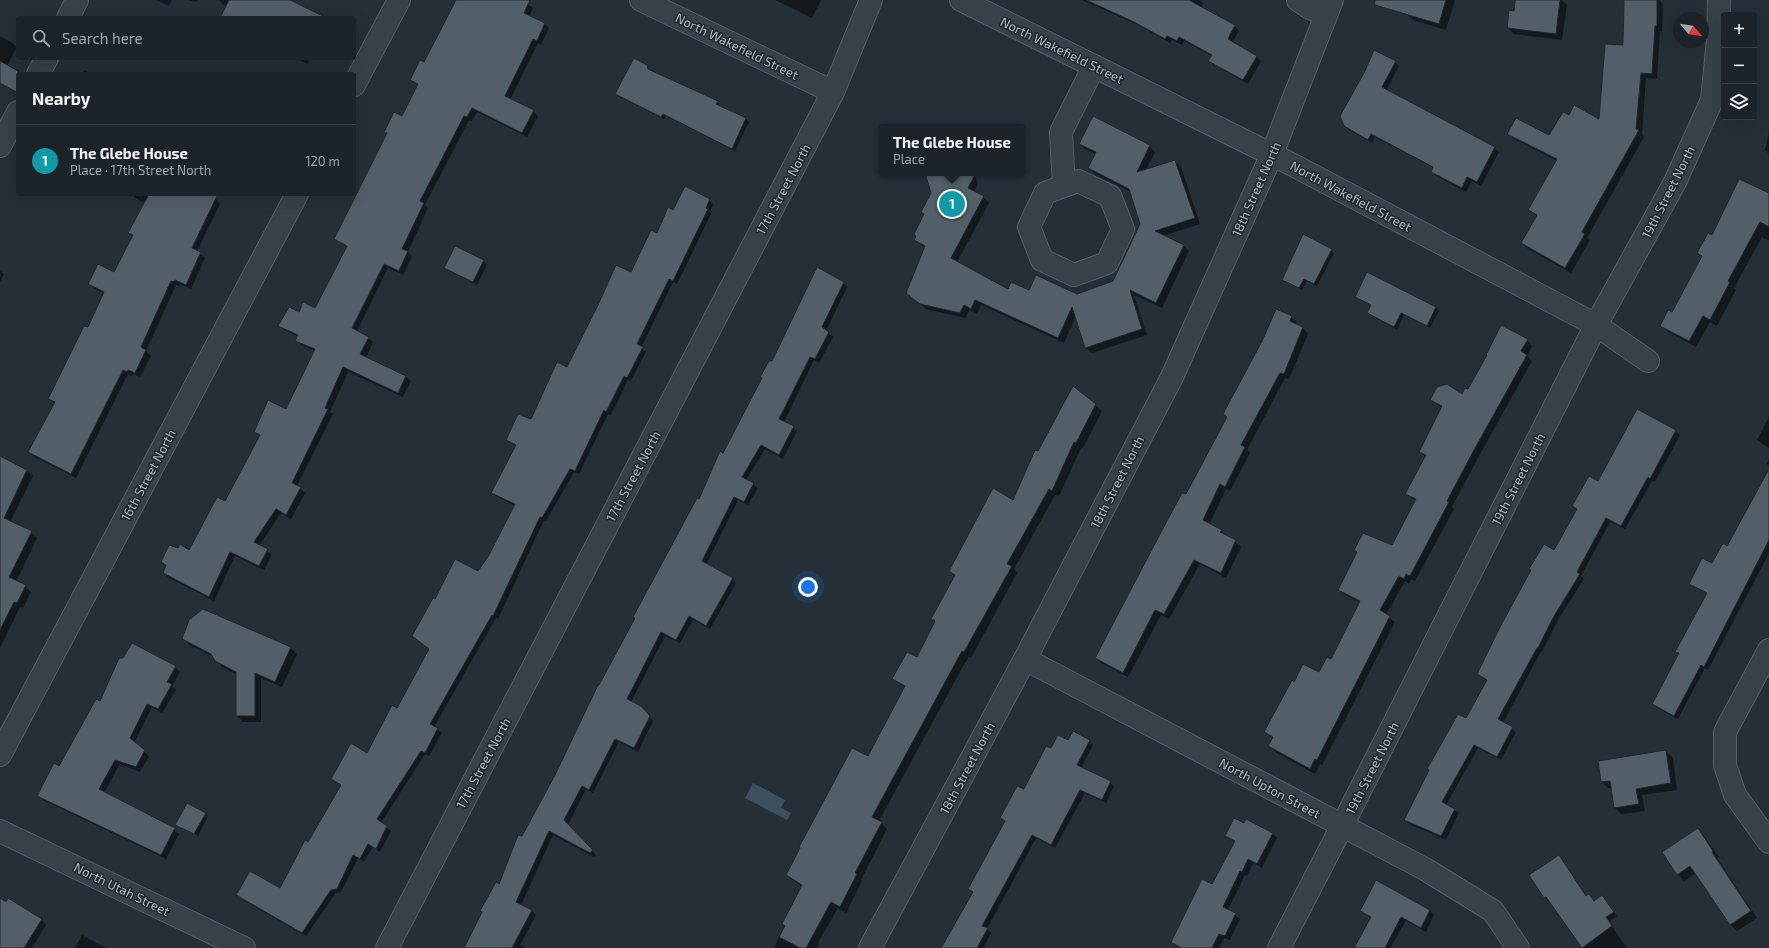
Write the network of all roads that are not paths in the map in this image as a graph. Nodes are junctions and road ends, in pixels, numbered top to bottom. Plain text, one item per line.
1 (77, 0) edge
2 (399, 0) edge
3 (641, 0) edge
4 (871, 0) edge
5 (961, 0) edge
6 (1298, 0) edge
7 (1719, 0) edge
8 (1329, 7) edge
9 (69, 16) edge
10 (45, 60) edge
11 (1094, 66) junction
12 (39, 72) edge
13 (356, 81) edge
14 (833, 92) junction
15 (16, 116) edge
16 (0, 146) edge
17 (1272, 154) junction
18 (1064, 186) junction
19 (295, 196) edge
20 (1596, 325) junction
21 (1648, 361) dead end
22 (1769, 650) edge
23 (1025, 659) junction
24 (0, 755) edge
25 (1342, 826) junction
26 (0, 831) edge
27 (1769, 842) edge
28 (244, 948) edge
29 (387, 948) edge
30 (870, 948) edge
31 (1279, 948) edge
32 (1518, 948) edge

1 - 9 street
2 - 13 street
3 - 14 street, North Wakefield Street
4 - 14 street, 17th Street North
5 - 11 street, North Wakefield Street
6 - 8 street
7 - 20 street, 19th Street North
8 - 17 street, 18th Street North
10 - 12 street
11 - 17 street, North Wakefield Street
11 - 18 street
14 - 29 street, 17th Street North
15 - 16 street
17 - 20 street, North Wakefield Street
17 - 23 street, 18th Street North
18 - 18 street
19 - 24 street, 16th Street North
20 - 21 street, North Wakefield Street
20 - 25 street, 19th Street North
22 - 27 street
23 - 25 street, North Upton Street
23 - 30 street, 18th Street North
25 - 31 street, 19th Street North
25 - 32 street, North Upton Street
26 - 28 street, North Utah Street

